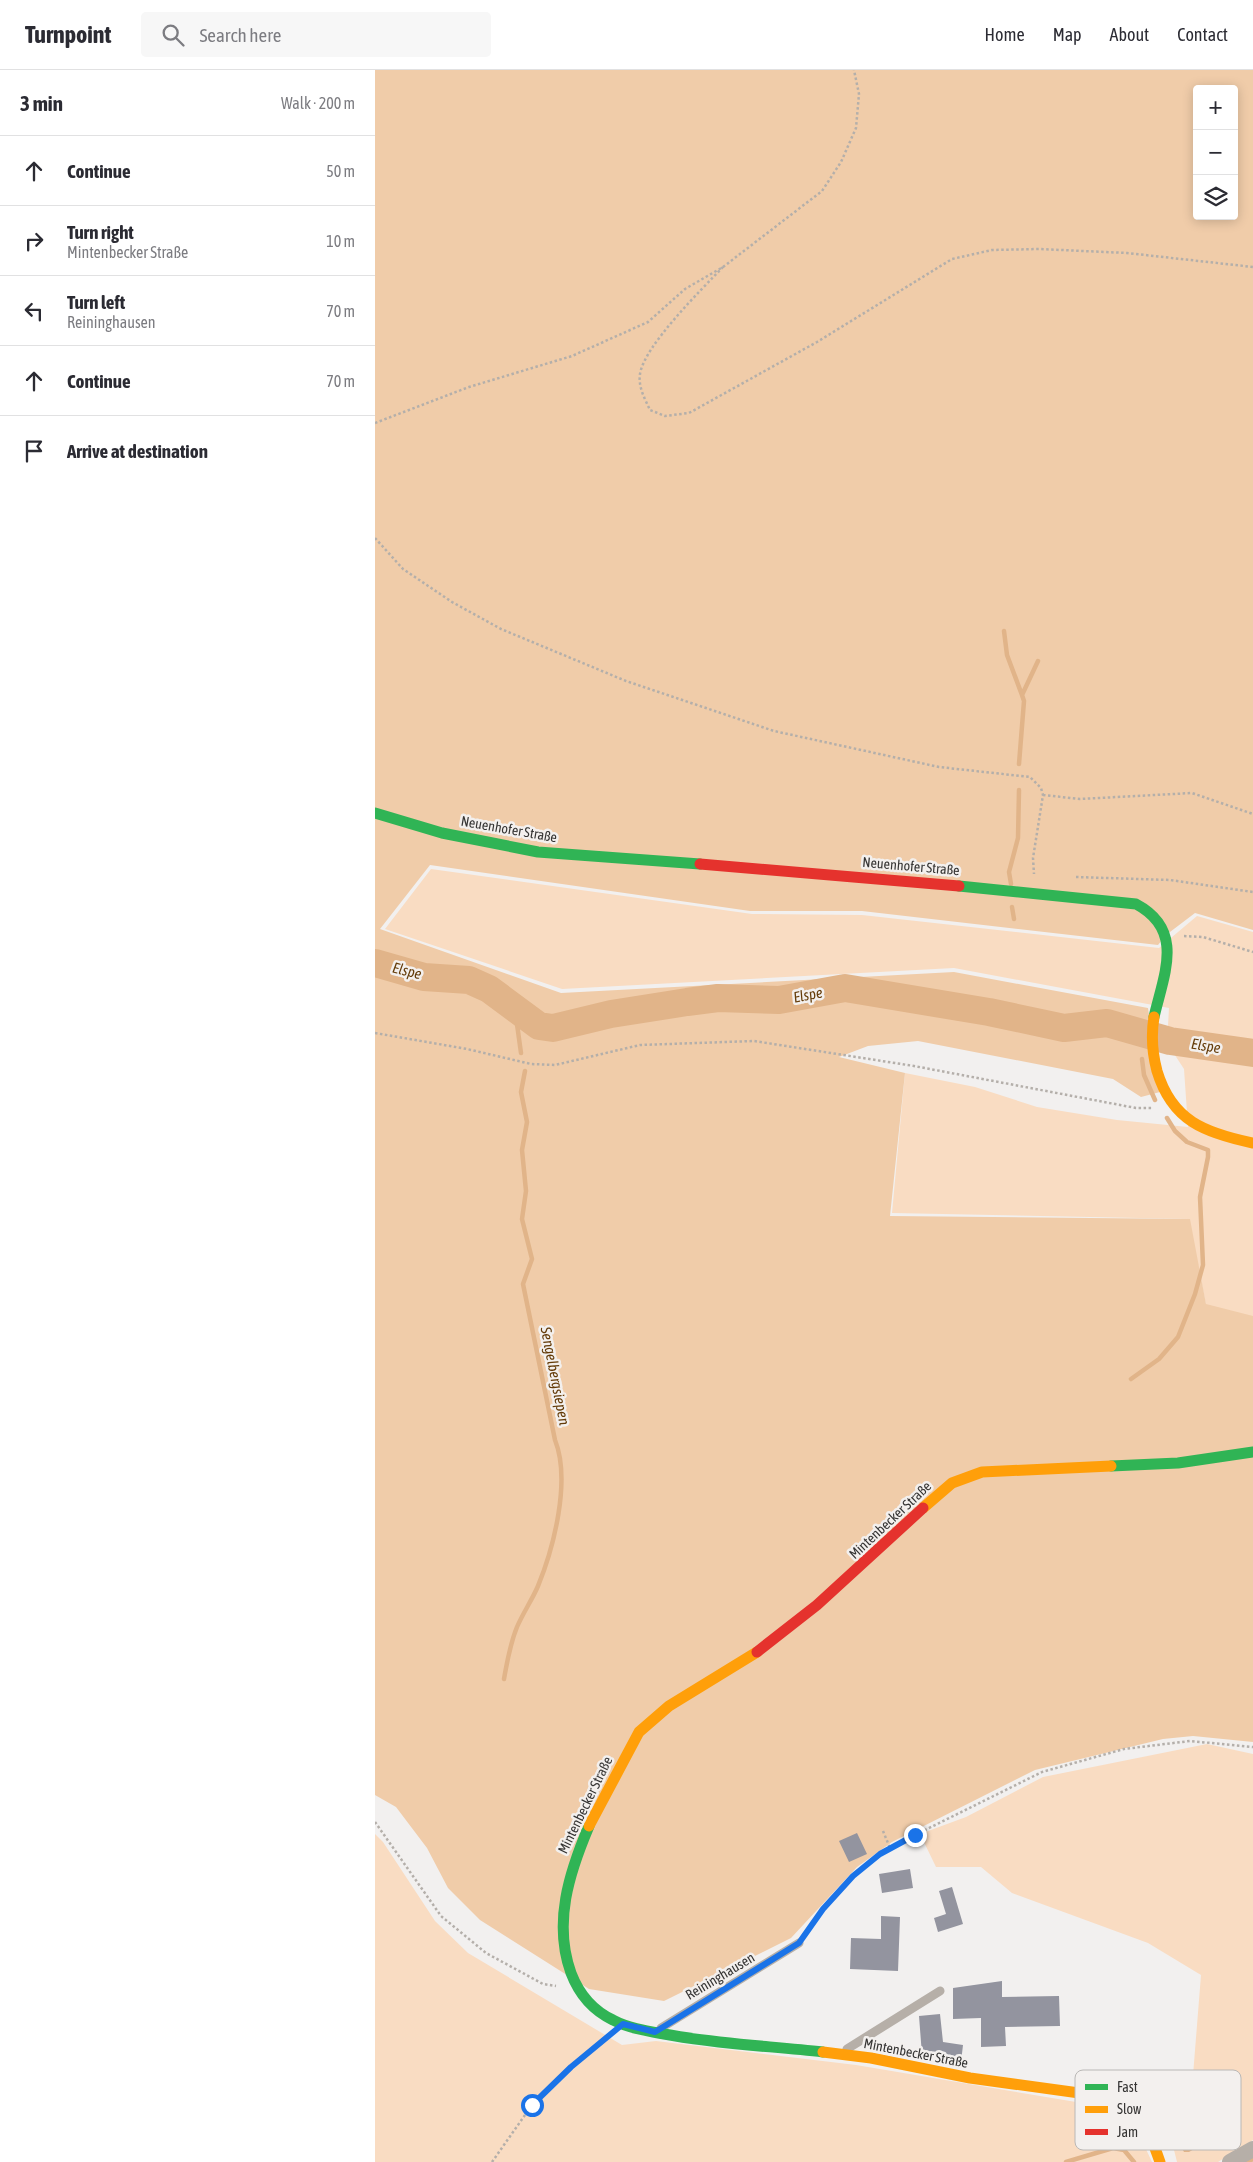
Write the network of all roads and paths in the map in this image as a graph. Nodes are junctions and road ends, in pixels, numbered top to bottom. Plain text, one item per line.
1 (854, 70) edge
2 (723, 267) junction
3 (1253, 267) edge
4 (375, 423) edge
5 (375, 538) edge
6 (1043, 796) junction
7 (375, 813) edge
8 (1253, 814) edge
9 (1072, 878) dead end
10 (1253, 892) edge
11 (1030, 893) junction
12 (1166, 934) junction
13 (1253, 952) edge
14 (375, 1033) edge
15 (1173, 1107) junction
16 (1253, 1143) edge
17 (1253, 1452) edge
18 (1253, 1747) edge
19 (375, 1822) edge
20 (883, 1831) dead end
21 (890, 1849) junction
22 (799, 1943) joint
23 (577, 1990) junction
24 (940, 1991) dead end
25 (623, 2024) junction
26 (655, 2032) junction
27 (839, 2053) junction
28 (1075, 2092) edge
29 (1253, 2149) edge
30 (1156, 2150) edge
31 (493, 2162) edge
32 (1160, 2162) edge
33 (1230, 2162) edge

1 - 2 path
2 - 3 path
2 - 4 path
5 - 6 path
6 - 8 path
6 - 11 path
7 - 11 street, Neuenhofer Straße
9 - 10 path
11 - 12 street, Neuenhofer Straße
12 - 13 path
12 - 15 street
14 - 15 path
15 - 16 street
17 - 23 street, Mintenbecker Straße
18 - 21 path
19 - 23 path
20 - 21 path
21 - 22 path
22 - 26 lane, Reininghausen
23 - 25 street, Mintenbecker Straße
24 - 27 lane
25 - 26 street, Mintenbecker Straße
25 - 31 path
26 - 27 street, Mintenbecker Straße
27 - 28 street, Mintenbecker Straße
29 - 33 street
30 - 32 street, Mintenbecker Straße

